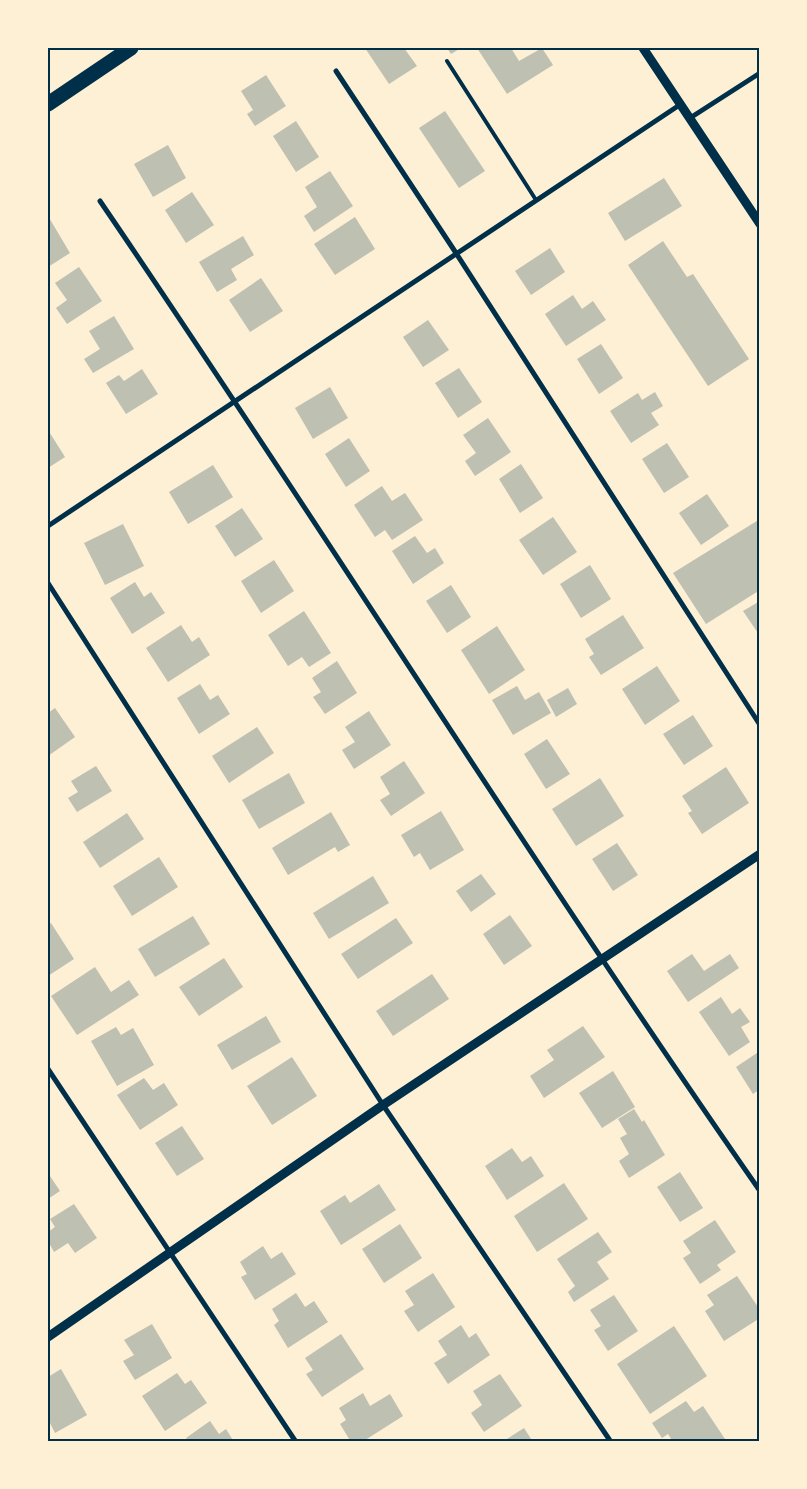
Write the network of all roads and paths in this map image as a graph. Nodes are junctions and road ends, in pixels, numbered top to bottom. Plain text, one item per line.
1 (131, 48) edge
2 (643, 48) edge
3 (447, 62) dead end
4 (336, 71) dead end
5 (760, 73) edge
6 (48, 104) edge
7 (681, 104) junction
8 (690, 118) junction
9 (536, 200) junction
10 (100, 201) dead end
11 (760, 224) edge
12 (456, 253) junction
13 (236, 401) junction
14 (48, 526) edge
15 (48, 583) edge
16 (760, 725) edge
17 (760, 854) edge
18 (601, 958) junction
19 (48, 1069) edge
20 (383, 1105) junction
21 (760, 1191) edge
22 (168, 1252) junction
23 (48, 1336) edge
24 (296, 1442) edge
25 (610, 1442) edge

1 - 6 highway
2 - 7 street
3 - 9 lane
4 - 12 street
5 - 8 street
7 - 8 street
7 - 9 street
8 - 11 street
9 - 12 street
10 - 13 street
12 - 13 street
12 - 16 street
13 - 14 street
13 - 18 street
15 - 20 street
17 - 18 street
18 - 20 street
18 - 21 street
19 - 22 street
20 - 22 street
20 - 25 street
22 - 23 street
22 - 24 street

